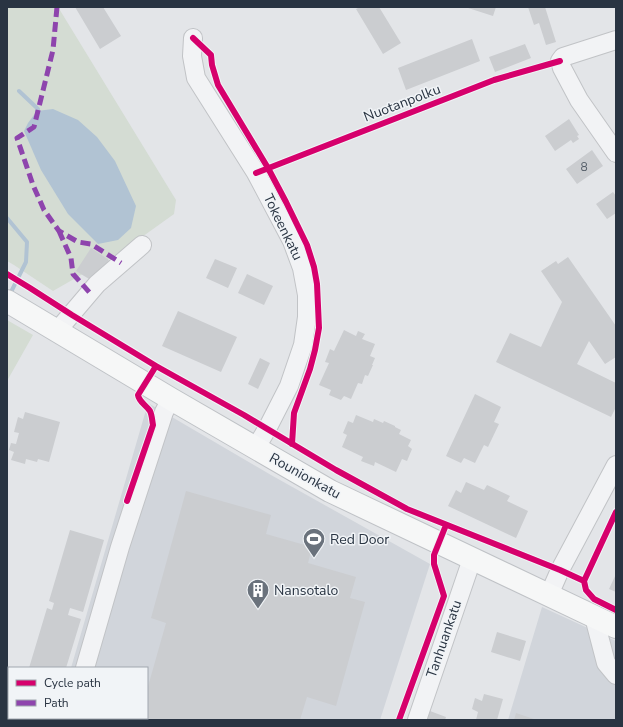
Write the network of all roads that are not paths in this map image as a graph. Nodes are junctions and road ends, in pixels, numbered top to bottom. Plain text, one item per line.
1 (193, 38) dead end
2 (616, 40) edge
3 (616, 153) edge
4 (142, 244) dead end
5 (13, 304) edge
6 (57, 332) junction
7 (170, 399) junction
8 (255, 449) junction
9 (616, 465) edge
10 (472, 559) junction
11 (549, 595) junction
12 (594, 617) junction
13 (616, 627) edge
14 (85, 667) edge
15 (616, 675) edge
16 (417, 720) edge

1 - 8 street, Tokeenkatu
2 - 3 street
4 - 6 street
5 - 6 main road, Rounionkatu
6 - 7 main road, Rounionkatu
7 - 8 main road, Rounionkatu
7 - 14 street
8 - 10 main road, Rounionkatu
9 - 11 street
10 - 11 main road, Rounionkatu
10 - 16 street, Tanhuankatu
11 - 12 main road, Rounionkatu
12 - 13 main road, Rounionkatu
12 - 15 street

